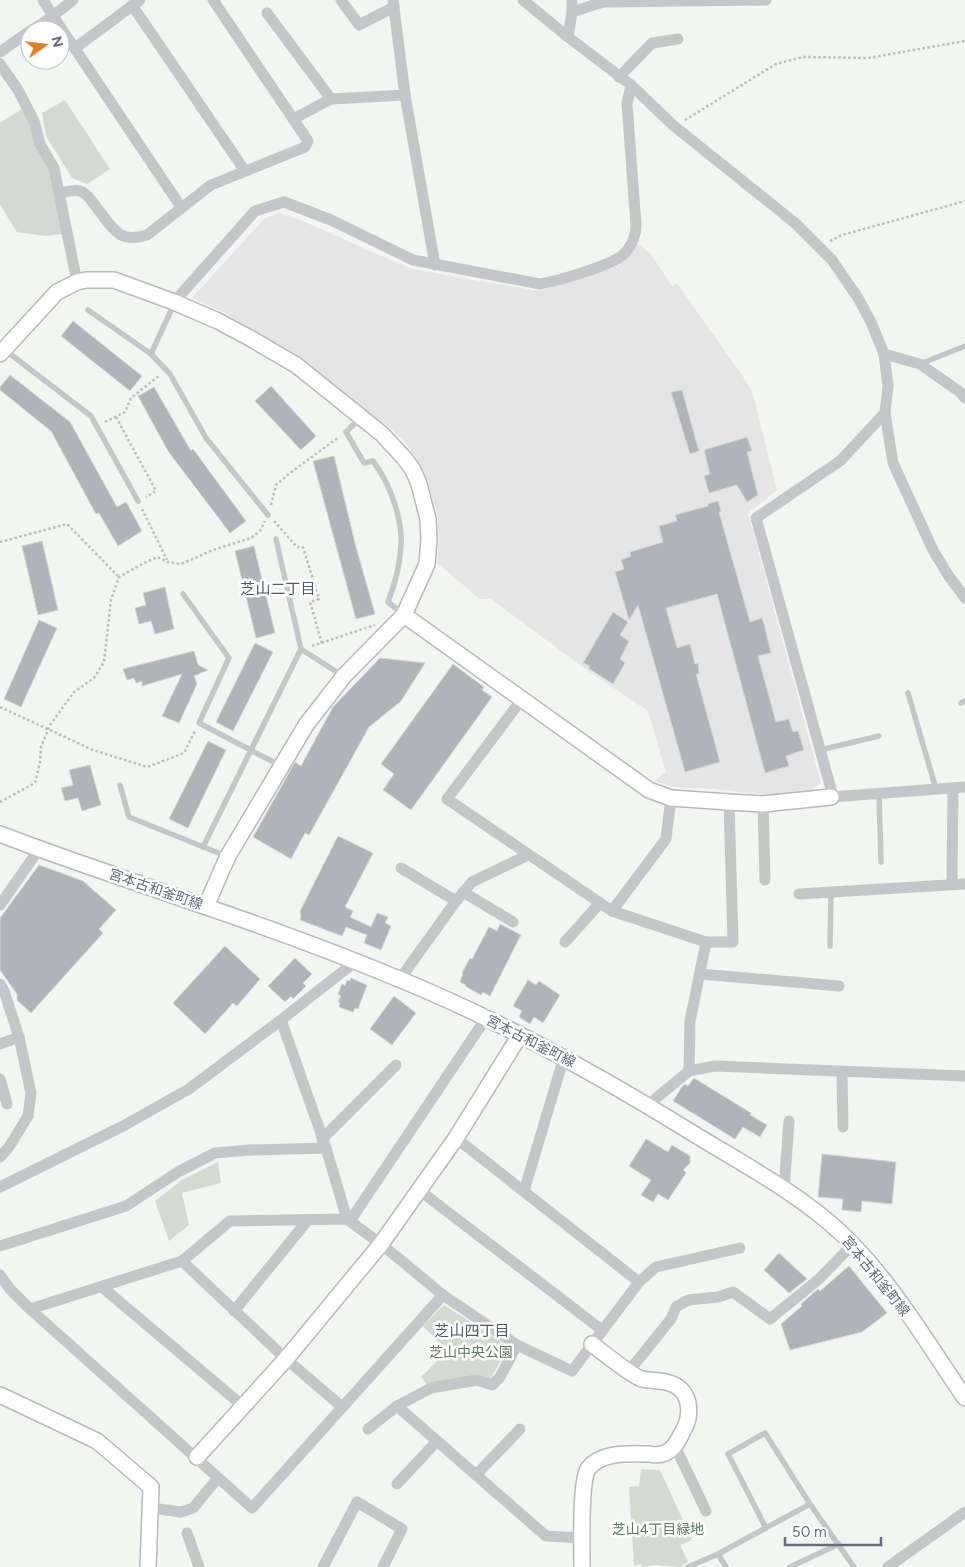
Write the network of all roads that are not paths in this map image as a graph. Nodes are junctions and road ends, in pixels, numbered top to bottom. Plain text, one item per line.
1 (43, 0) edge
2 (73, 0) edge
3 (213, 0) edge
4 (341, 0) edge
5 (523, 0) edge
6 (572, 0) edge
7 (766, 0) edge
8 (699, 1) edge
9 (136, 2) edge
10 (393, 3) edge
11 (572, 12) junction
12 (267, 13) dead end
13 (53, 16) junction
14 (47, 20) edge
15 (568, 37) junction
16 (20, 38) edge
17 (678, 39) dead end
18 (75, 48) junction
19 (0, 52) edge
20 (0, 64) edge
21 (619, 77) junction
22 (631, 85) junction
23 (406, 95) junction
24 (330, 99) junction
25 (293, 119) junction
26 (245, 171) junction
27 (60, 193) junction
28 (181, 207) junction
29 (435, 265) junction
30 (77, 282) junction
31 (174, 302) junction
32 (88, 310) dead end
33 (965, 346) edge
34 (2, 351) edge
35 (151, 354) junction
36 (884, 354) junction
37 (920, 364) junction
38 (965, 398) edge
39 (885, 413) junction
40 (360, 418) junction
41 (138, 501) road end
42 (268, 515) road end
43 (276, 539) dead end
44 (183, 594) dead end
45 (965, 598) edge
46 (404, 615) junction
47 (300, 649) junction
48 (344, 676) junction
49 (908, 693) dead end
50 (522, 699) junction
51 (879, 736) dead end
52 (251, 749) junction
53 (820, 750) junction
54 (282, 766) junction
55 (120, 785) dead end
56 (965, 787) edge
57 (953, 788) junction
58 (936, 790) junction
59 (879, 793) junction
60 (830, 797) junction
61 (671, 798) junction
62 (729, 802) junction
63 (763, 804) junction
64 (0, 834) edge
65 (203, 847) junction
66 (39, 849) junction
67 (528, 855) junction
68 (228, 856) junction
69 (881, 862) dead end
70 (401, 868) dead end
71 (764, 880) dead end
72 (952, 884) junction
73 (965, 884) edge
74 (831, 892) junction
75 (799, 894) dead end
76 (459, 897) junction
77 (600, 903) junction
78 (0, 906) edge
79 (206, 906) junction
80 (612, 911) junction
81 (513, 922) dead end
82 (565, 942) dead end
83 (706, 942) junction
84 (830, 946) dead end
85 (355, 962) junction
86 (700, 974) junction
87 (400, 979) junction
88 (0, 984) edge
89 (839, 986) dead end
90 (486, 1018) junction
91 (281, 1020) junction
92 (520, 1035) junction
93 (19, 1037) junction
94 (0, 1044) edge
95 (564, 1057) junction
96 (396, 1065) dead end
97 (689, 1071) junction
98 (842, 1072) junction
99 (965, 1076) edge
100 (0, 1078) edge
101 (7, 1104) dead end
102 (648, 1105) junction
103 (789, 1121) dead end
104 (843, 1127) dead end
105 (456, 1138) junction
106 (324, 1143) junction
107 (0, 1157) edge
108 (0, 1187) edge
109 (419, 1190) junction
110 (784, 1190) junction
111 (524, 1191) junction
112 (308, 1220) junction
113 (348, 1220) junction
114 (381, 1244) junction
115 (852, 1245) junction
116 (0, 1246) edge
117 (740, 1248) dead end
118 (182, 1262) junction
119 (0, 1275) edge
120 (639, 1282) junction
121 (102, 1287) junction
122 (442, 1295) junction
123 (30, 1309) junction
124 (234, 1311) junction
125 (602, 1330) junction
126 (592, 1344) junction
127 (517, 1345) junction
128 (286, 1359) junction
129 (629, 1371) junction
130 (0, 1395) edge
131 (965, 1398) edge
132 (243, 1406) junction
133 (341, 1406) junction
134 (397, 1406) junction
135 (368, 1429) dead end
136 (520, 1429) dead end
137 (437, 1442) junction
138 (675, 1446) junction
139 (196, 1458) junction
140 (476, 1475) junction
141 (218, 1478) junction
142 (397, 1484) dead end
143 (810, 1504) junction
144 (151, 1508) junction
145 (706, 1511) dead end
146 (965, 1512) edge
147 (766, 1528) junction
148 (187, 1533) dead end
149 (582, 1538) junction
150 (839, 1544) junction
151 (718, 1554) junction
152 (385, 1566) edge
153 (148, 1567) edge
154 (199, 1567) edge
155 (322, 1567) edge
156 (582, 1567) edge
157 (688, 1567) edge
158 (726, 1567) edge
159 (790, 1567) edge
160 (854, 1567) edge
161 (888, 1567) edge

1 - 13 street
2 - 13 street
3 - 25 street
4 - 10 street
5 - 15 street
6 - 11 street
7 - 8 street
8 - 11 street
9 - 18 street
9 - 26 street
10 - 23 street
11 - 15 street
12 - 24 street
13 - 14 street
13 - 18 street
15 - 21 street
16 - 19 street
17 - 21 street
18 - 28 street
20 - 27 street
21 - 22 street
22 - 29 street
22 - 36 street
23 - 24 street
23 - 29 street
24 - 25 street
25 - 26 street
26 - 28 street
27 - 28 street
27 - 30 street
29 - 31 street
30 - 31 street
30 - 34 street
31 - 35 lane
31 - 40 street
32 - 35 lane
33 - 37 lane
34 - 41 lane
35 - 42 lane
36 - 37 street
36 - 39 street
37 - 38 street
39 - 45 street
39 - 53 street
40 - 46 street
40 - 46 lane
43 - 47 lane
44 - 52 lane
46 - 48 street
46 - 50 street
47 - 48 lane
47 - 52 lane
48 - 54 street
49 - 58 lane
50 - 61 street
50 - 67 street
51 - 53 lane
52 - 54 lane
52 - 65 lane
53 - 60 street
54 - 68 street
55 - 65 lane
56 - 57 street
57 - 58 street
57 - 72 street
58 - 59 street
59 - 60 street
59 - 69 lane
60 - 63 street
61 - 62 street
61 - 80 street
62 - 63 street
62 - 83 street
63 - 71 street
64 - 66 street, 宮本古和釜町線
65 - 68 lane
66 - 78 street
66 - 79 street, 宮本古和釜町線
67 - 76 street
67 - 77 street
68 - 79 street
70 - 76 street
72 - 73 street
72 - 74 street
74 - 75 street
74 - 84 lane
76 - 81 street
76 - 87 street
77 - 80 street
77 - 82 street
79 - 85 street, 宮本古和釜町線
80 - 83 street
83 - 86 street
85 - 87 street, 宮本古和釜町線
85 - 91 street
86 - 89 street
86 - 97 street
87 - 90 street, 宮本古和釜町線
88 - 93 street
90 - 92 street, 宮本古和釜町線
90 - 113 street
91 - 106 street
91 - 108 street
92 - 95 street, 宮本古和釜町線
92 - 105 street
93 - 94 street
93 - 107 street
95 - 102 street, 宮本古和釜町線
95 - 111 street
96 - 106 street
97 - 98 street
97 - 102 street
98 - 99 street
98 - 104 street
100 - 101 street
102 - 110 street, 宮本古和釜町線
103 - 110 street
105 - 109 street
105 - 111 street
106 - 113 street
106 - 116 street
109 - 114 street
109 - 125 street
110 - 115 street, 宮本古和釜町線
111 - 120 street
112 - 113 street
112 - 118 street
112 - 124 street
113 - 114 street
114 - 122 street
114 - 128 street
115 - 129 street
115 - 131 street, 宮本古和釜町線
117 - 120 street
118 - 121 street
118 - 124 street
119 - 123 street
120 - 125 street
121 - 123 street
121 - 132 street
122 - 127 street
122 - 133 street
123 - 139 street
124 - 128 street
125 - 126 street
126 - 127 street
126 - 129 street
127 - 134 street
128 - 132 street
128 - 133 street
129 - 138 street
130 - 144 street
132 - 139 street
133 - 141 street
134 - 135 street
134 - 137 street
136 - 140 street
137 - 140 street
137 - 142 street
138 - 145 street
138 - 149 street
139 - 141 street
140 - 149 street
141 - 144 street
143 - 147 lane
143 - 147 lane
143 - 150 lane
144 - 153 street
146 - 161 street
147 - 151 lane
148 - 154 street
149 - 156 street
150 - 159 lane
150 - 160 lane
151 - 157 lane
151 - 158 lane
152 - 155 street

